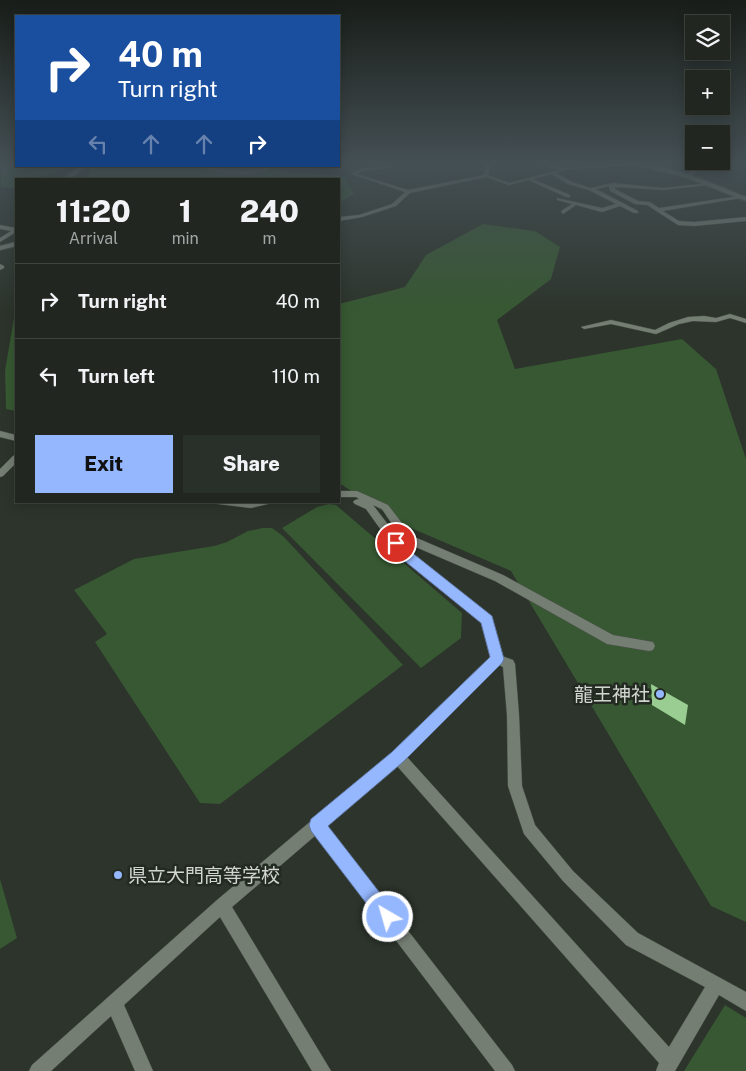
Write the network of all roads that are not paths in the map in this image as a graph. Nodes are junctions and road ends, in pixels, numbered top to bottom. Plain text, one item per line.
1 (369, 213) edge
2 (662, 213) edge
3 (340, 218) edge
4 (746, 219) edge
5 (0, 227) edge
6 (15, 230) edge
7 (15, 231) edge
8 (0, 240) edge
9 (15, 244) edge
10 (0, 247) edge
11 (746, 321) edge
12 (584, 327) dead end
13 (0, 434) edge
14 (15, 438) edge
15 (15, 459) edge
16 (0, 474) edge
17 (340, 494) edge
18 (340, 494) edge
19 (235, 503) edge
20 (260, 503) edge
21 (650, 646) dead end
22 (497, 659) junction
23 (398, 757) junction
24 (317, 825) junction
25 (222, 905) junction
26 (716, 984) junction
27 (746, 1002) edge
28 (114, 1003) junction
29 (668, 1066) edge
30 (38, 1071) edge
31 (144, 1071) edge
32 (322, 1071) edge
33 (506, 1071) edge

1 - 3 street
2 - 4 street
5 - 6 street
7 - 8 street
9 - 10 street
11 - 12 street
13 - 14 street
15 - 16 street
17 - 21 street
18 - 22 street
19 - 20 street
22 - 23 street
22 - 26 street
23 - 24 street
23 - 29 street
24 - 25 street
24 - 33 street
25 - 28 street
25 - 32 street
26 - 27 street
26 - 29 street
28 - 30 street
28 - 31 street

